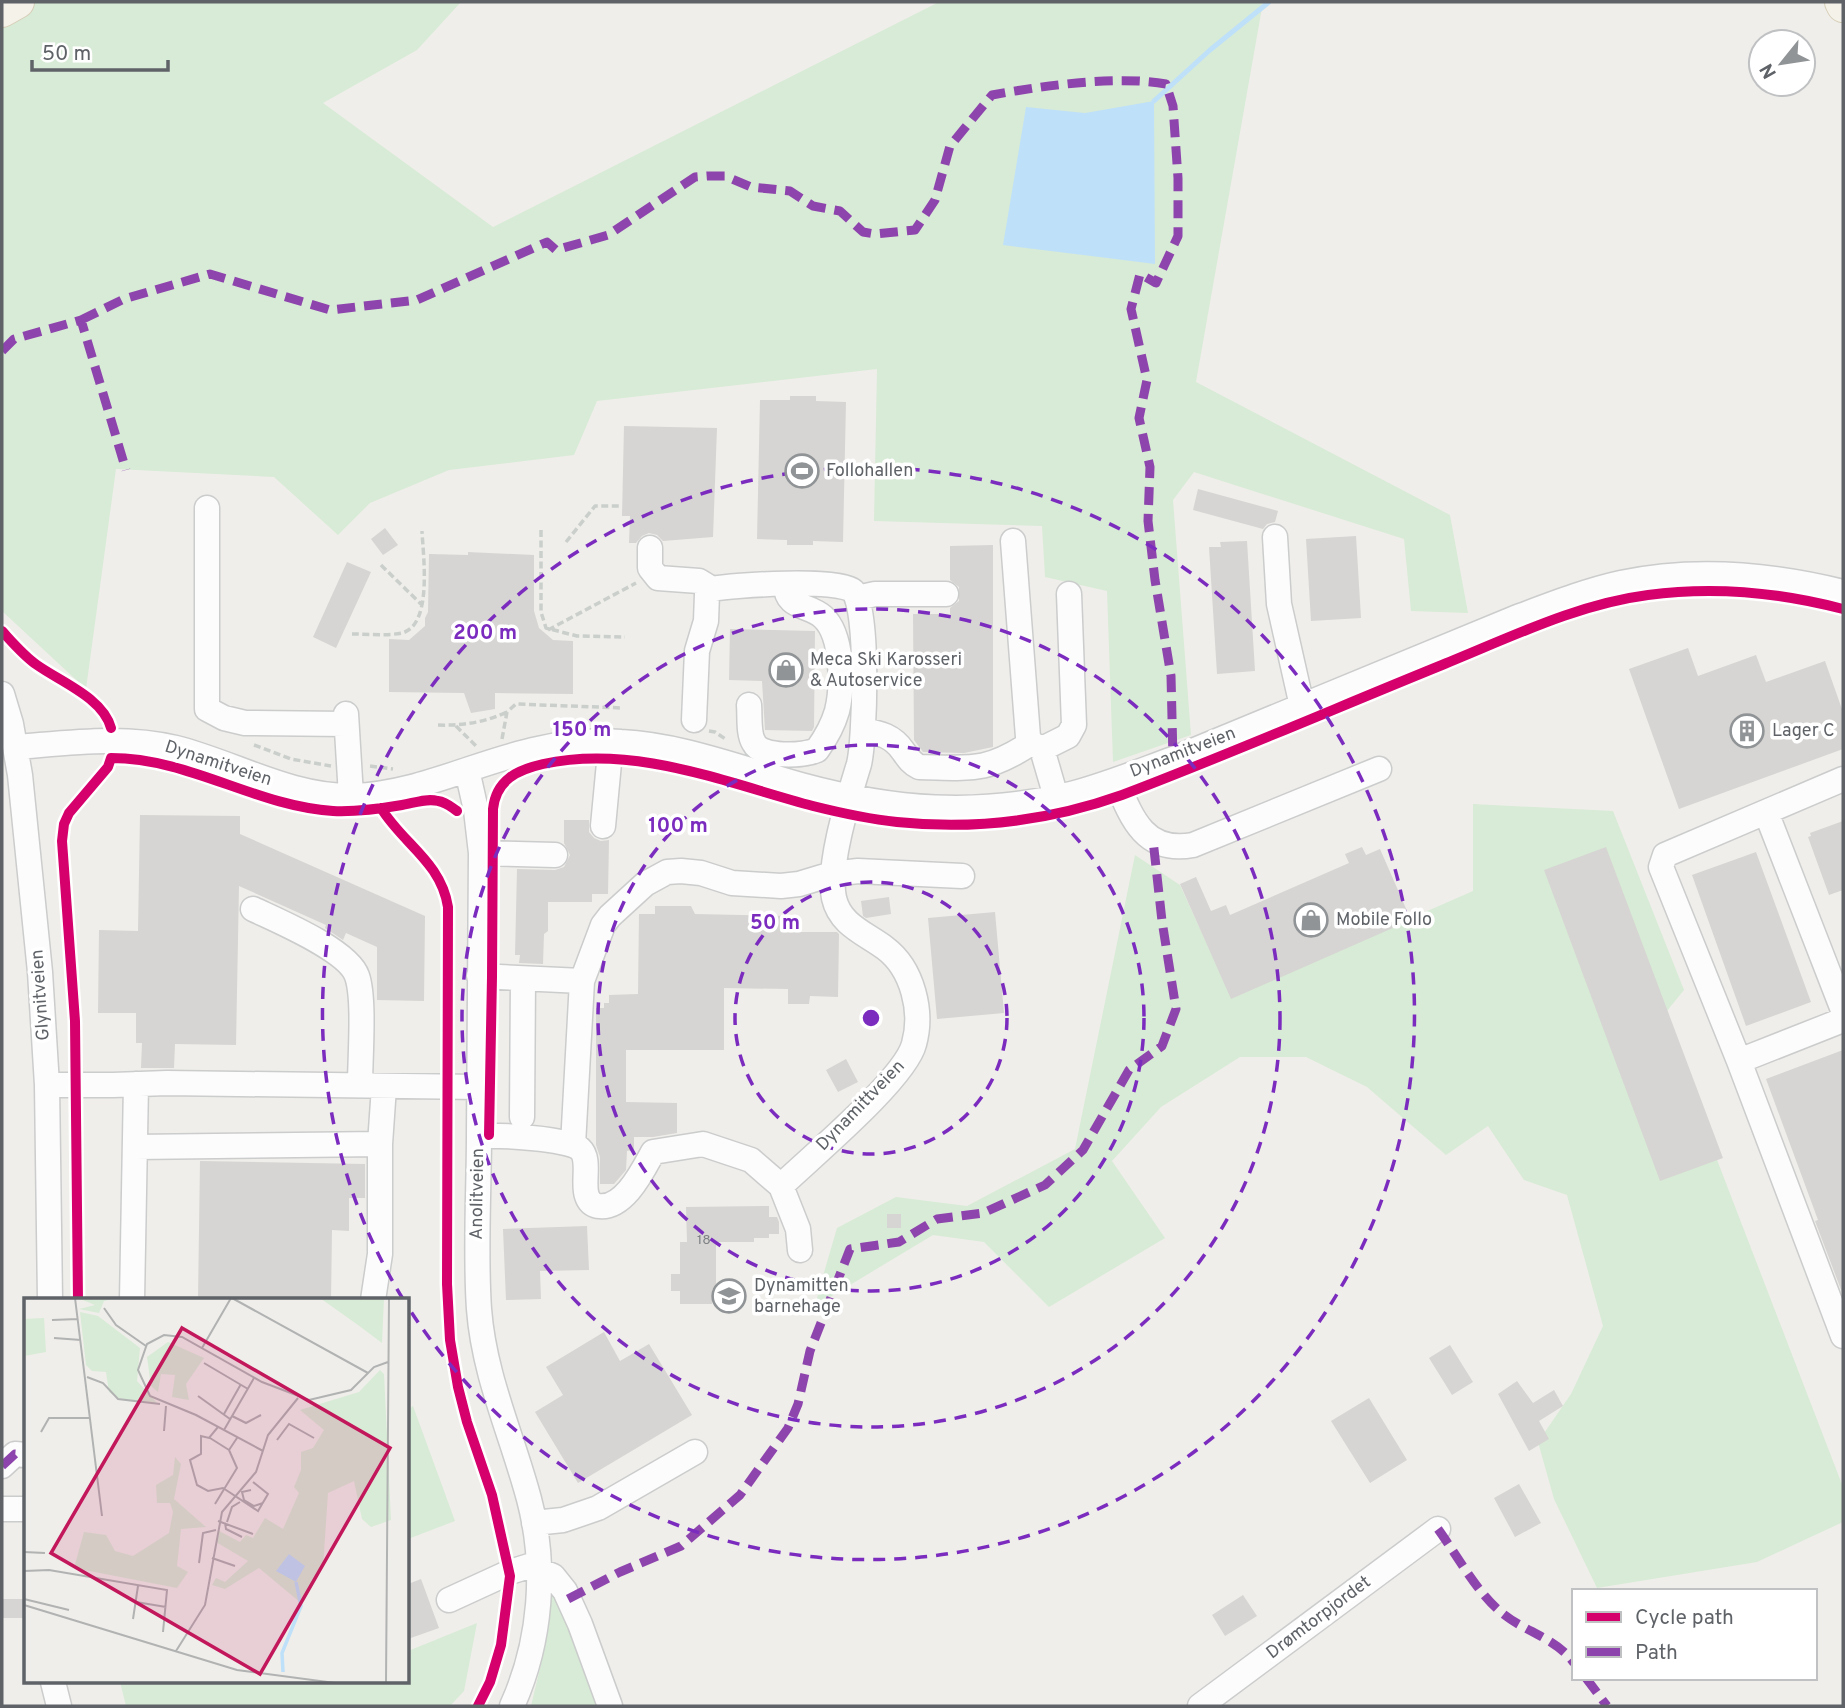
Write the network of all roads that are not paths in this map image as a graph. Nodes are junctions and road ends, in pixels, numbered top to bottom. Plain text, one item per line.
1 (18, 2) edge
2 (2, 11) edge
3 (207, 508) dead end
4 (1275, 537) dead end
5 (1013, 541) dead end
6 (650, 548) dead end
7 (786, 584) junction
8 (712, 589) junction
9 (1843, 592) edge
10 (946, 594) dead end
11 (1069, 594) dead end
12 (857, 598) junction
13 (2, 694) edge
14 (851, 697) junction
15 (749, 705) dead end
16 (1302, 706) junction
17 (694, 720) dead end
18 (863, 730) junction
19 (611, 742) junction
20 (1037, 746) junction
21 (15, 747) junction
22 (1379, 769) dead end
23 (467, 770) junction
24 (1843, 779) edge
25 (1116, 780) junction
26 (351, 796) junction
27 (847, 797) junction
28 (1056, 797) junction
29 (1766, 812) junction
30 (603, 826) dead end
31 (481, 853) junction
32 (555, 855) dead end
33 (832, 874) junction
34 (962, 876) dead end
35 (253, 909) dead end
36 (479, 976) junction
37 (523, 979) junction
38 (582, 981) junction
39 (1843, 1010) edge
40 (1843, 1020) edge
41 (1739, 1061) junction
42 (136, 1084) junction
43 (47, 1085) junction
44 (372, 1086) junction
45 (479, 1087) junction
46 (522, 1117) dead end
47 (479, 1136) junction
48 (380, 1144) junction
49 (573, 1145) junction
50 (135, 1147) junction
51 (781, 1186) junction
52 (800, 1250) dead end
53 (50, 1298) edge
54 (132, 1298) edge
55 (373, 1298) edge
56 (1843, 1336) edge
57 (695, 1452) dead end
58 (24, 1455) edge
59 (2, 1466) edge
60 (2, 1509) edge
61 (24, 1509) edge
62 (534, 1523) junction
63 (1438, 1529) dead end
64 (540, 1569) junction
65 (449, 1600) dead end
66 (54, 1684) edge
67 (59, 1706) edge
68 (512, 1706) edge
69 (610, 1706) edge
70 (1200, 1706) edge

1 - 2 main road
3 - 26 street
4 - 16 street
5 - 20 street
6 - 8 street
7 - 8 street
7 - 12 street
7 - 14 street
8 - 17 street
9 - 16 street, Dynamitveien
10 - 12 street
11 - 20 street
12 - 14 street
13 - 21 street, Glynitveien
14 - 15 street
14 - 18 street, Dynamittveien
16 - 25 street, Dynamitveien
18 - 20 street
18 - 27 street, Dynamittveien
19 - 23 street, Dynamitveien
19 - 27 street, Dynamitveien
19 - 30 street
20 - 28 street
21 - 26 street, Dynamitveien
21 - 43 street, Glynitveien
22 - 25 street
23 - 26 street, Dynamitveien
23 - 31 street, Anolitveien
24 - 29 street
25 - 28 street, Dynamitveien
27 - 28 street, Dynamitveien
27 - 33 street, Dynamittveien
29 - 39 street
29 - 41 street
31 - 32 street
31 - 36 street, Anolitveien
33 - 34 street
33 - 38 street
33 - 51 street, Dynamittveien
35 - 44 street
36 - 37 street
36 - 45 street, Anolitveien
37 - 38 street
37 - 46 street
38 - 49 street
40 - 41 street
41 - 56 street
42 - 43 street
42 - 44 street
42 - 50 street
43 - 53 street, Glynitveien
44 - 45 street
44 - 48 street
45 - 47 street, Anolitveien
47 - 49 street
47 - 62 street, Anolitveien
48 - 50 street
48 - 55 street
49 - 51 street
50 - 54 street
51 - 52 street
57 - 62 street
58 - 59 street
60 - 61 street
62 - 64 street, Anolitveien
63 - 70 street, Drømtorpjordet
64 - 65 street
64 - 68 street
64 - 69 street
66 - 67 street

